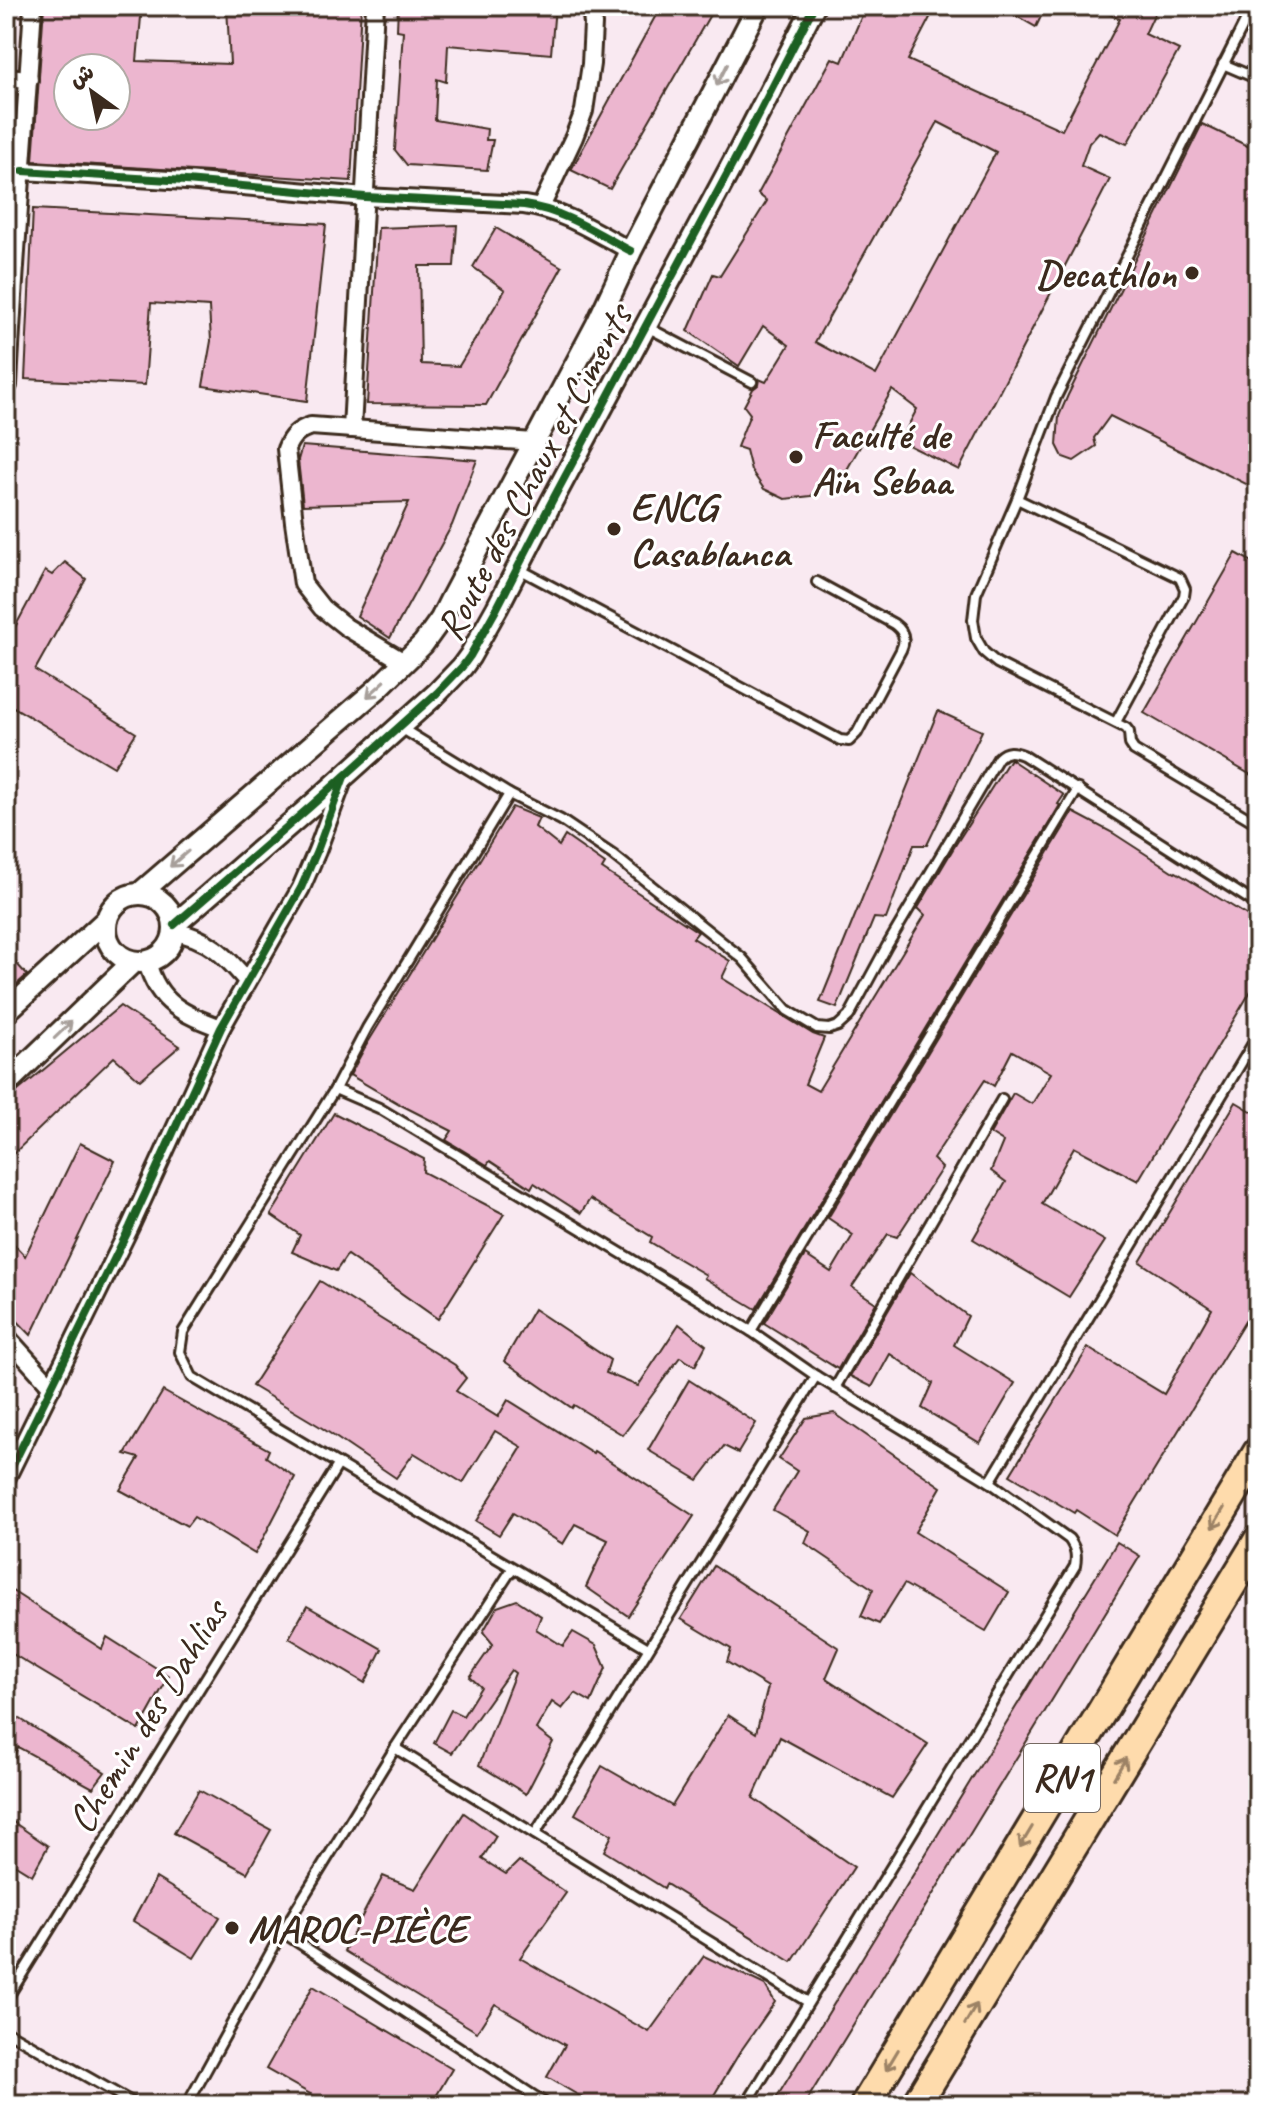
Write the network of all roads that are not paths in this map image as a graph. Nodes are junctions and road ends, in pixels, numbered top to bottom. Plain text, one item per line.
1 (33, 6) edge
2 (375, 6) edge
3 (591, 6) edge
4 (758, 6) edge
5 (814, 6) edge
6 (1253, 6) edge
7 (1223, 64) junction
8 (6, 77) edge
9 (29, 79) junction
10 (1258, 79) edge
11 (23, 171) junction
12 (365, 197) junction
13 (541, 207) junction
14 (631, 251) junction
15 (10, 258) edge
16 (646, 326) junction
17 (752, 382) dead end
18 (8, 385) edge
19 (352, 429) junction
20 (534, 442) junction
21 (1017, 499) junction
22 (518, 568) junction
23 (817, 582) dead end
24 (404, 662) junction
25 (1116, 722) junction
26 (399, 727) junction
27 (345, 775) junction
28 (1078, 789) junction
29 (509, 794) junction
30 (1258, 824) edge
31 (139, 894) junction
32 (1258, 905) edge
33 (107, 919) junction
34 (174, 929) junction
35 (140, 962) junction
36 (247, 981) junction
37 (6, 1012) edge
38 (221, 1028) junction
39 (1258, 1035) edge
40 (6, 1084) edge
41 (335, 1089) junction
42 (1002, 1099) dead end
43 (751, 1331) junction
44 (7, 1341) edge
45 (816, 1376) junction
46 (52, 1387) junction
47 (835, 1388) junction
48 (1258, 1452) edge
49 (338, 1465) junction
50 (6, 1479) edge
51 (990, 1482) junction
52 (1258, 1541) edge
53 (512, 1569) junction
54 (648, 1648) junction
55 (395, 1748) junction
56 (535, 1834) junction
57 (282, 1932) junction
58 (6, 2000) edge
59 (808, 2002) junction
60 (6, 2031) edge
61 (137, 2105) edge
62 (187, 2105) edge
63 (548, 2105) edge
64 (746, 2105) edge
65 (865, 2105) edge
66 (916, 2105) edge

1 - 9 street
2 - 12 street
3 - 13 street
4 -> 14 street, Route des Chaux et Ciments
5 - 16 street, Route des Chaux et Ciments
6 - 7 lane
7 - 10 lane
7 - 21 lane
8 - 9 street
9 - 11 street
11 - 12 street
11 - 15 street
12 - 13 street
12 - 19 street
13 - 14 street
14 - 20 street, Route des Chaux et Ciments
15 - 18 street
16 - 17 lane
16 - 22 street, Route des Chaux et Ciments
19 - 20 street
19 - 24 street
20 - 24 street, Route des Chaux et Ciments
21 - 25 lane
21 - 25 lane
22 - 23 lane
22 - 26 street, Route des Chaux et Ciments
24 -> 31 street, Route des Chaux et Ciments
25 - 30 lane
26 - 27 street, Route des Chaux et Ciments
26 - 29 lane
27 - 34 street, Route des Chaux et Ciments
27 - 36 street
28 - 29 lane
28 - 32 lane
28 - 43 lane
29 - 41 lane
31 - 33 street
31 - 34 street
33 - 35 street
33 - 37 street
34 - 35 street
34 - 36 street
35 - 38 street
40 -> 35 street
36 - 38 street
38 - 46 street
39 - 51 lane
41 - 43 lane
41 - 49 lane
42 - 47 lane
43 - 45 lane
44 - 46 street
45 - 47 lane
45 - 54 lane
46 - 50 street
47 - 51 lane
48 -> 65 highway, RN1
49 - 53 lane
49 - 58 lane, Chemin des Dahlias
51 - 59 lane
66 -> 52 highway, RN1
53 - 54 lane
53 - 55 lane
54 - 56 lane
55 - 56 lane
55 - 57 lane
56 - 59 lane
57 - 62 lane
57 - 63 lane
59 - 64 lane
60 - 61 lane

